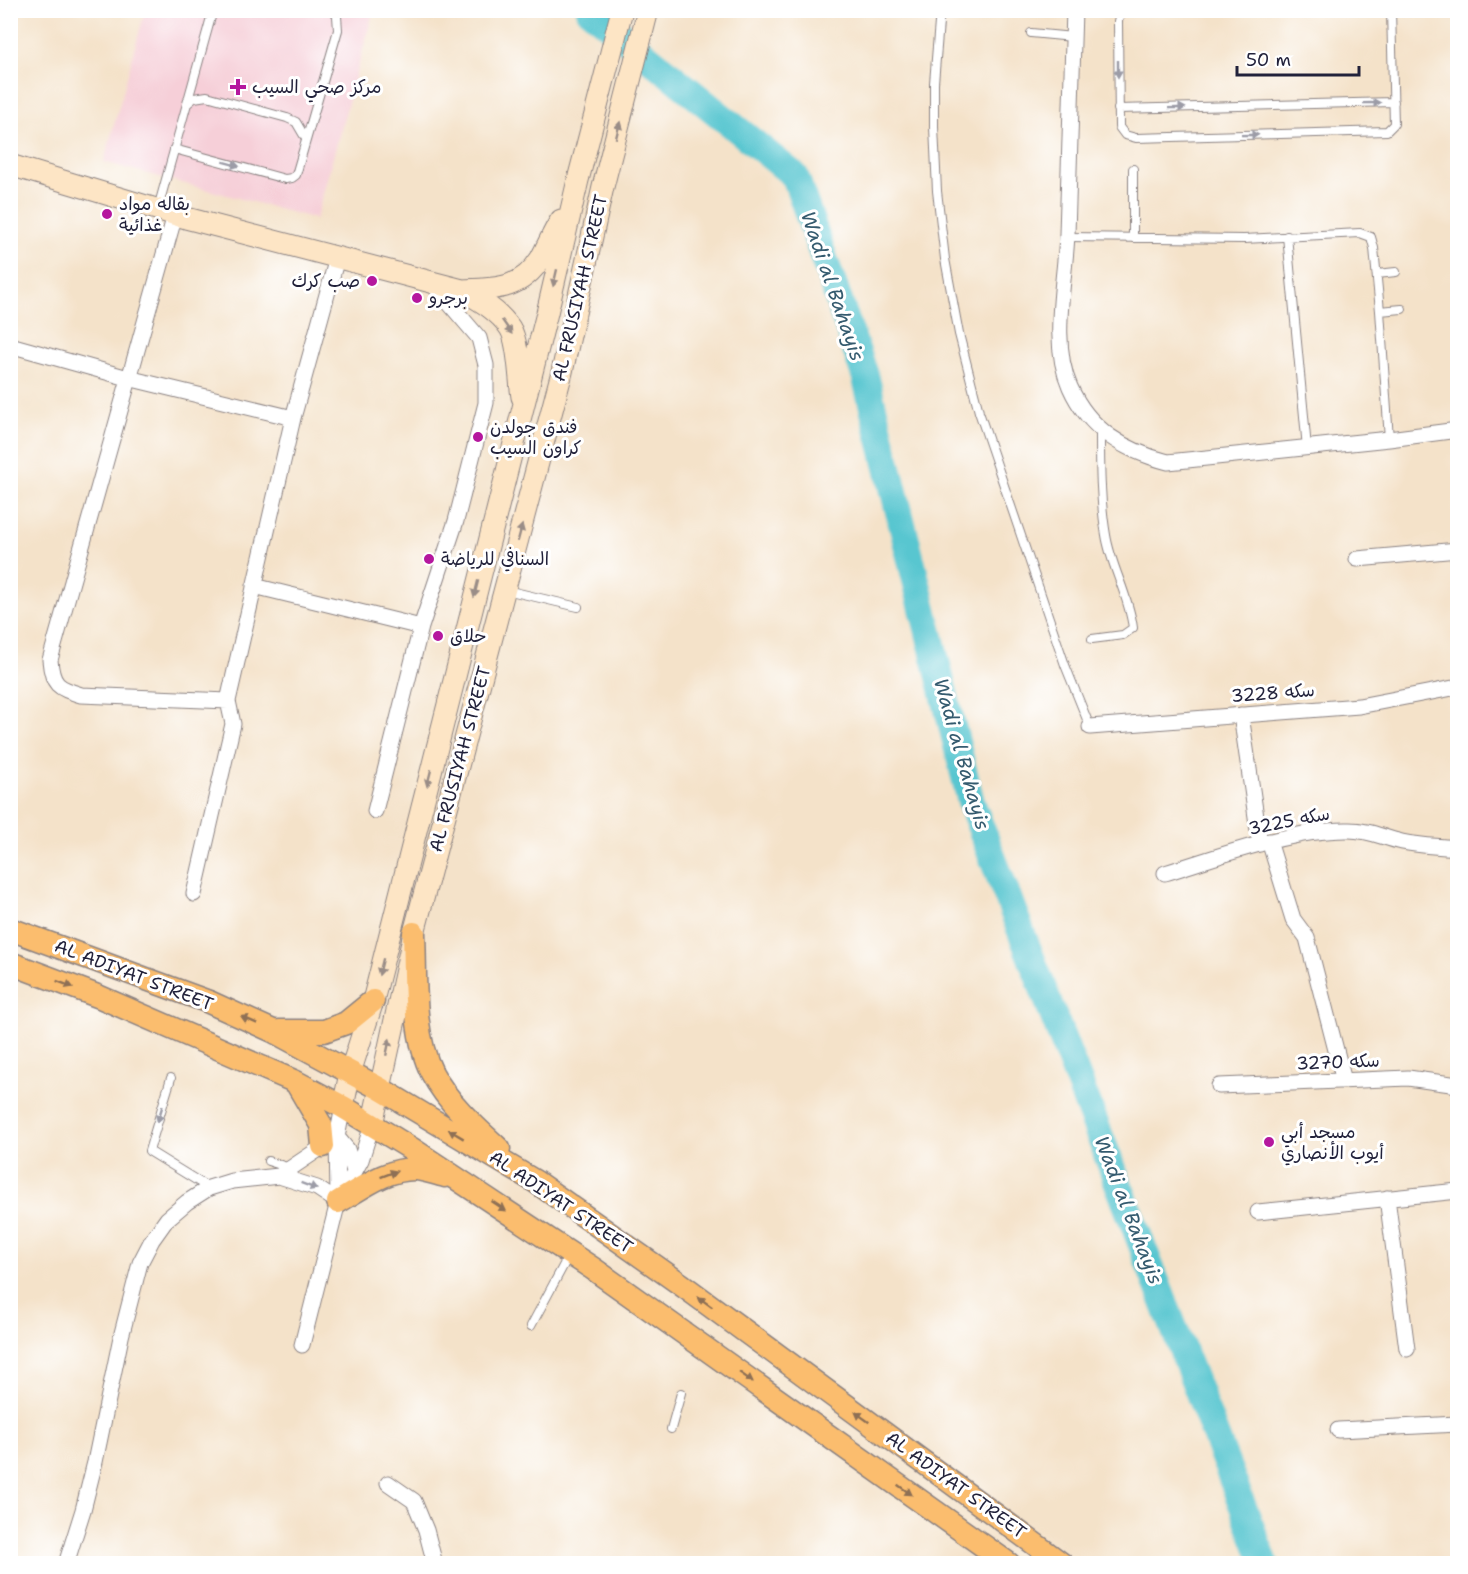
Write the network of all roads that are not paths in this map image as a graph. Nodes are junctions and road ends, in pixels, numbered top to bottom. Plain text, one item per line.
1 (213, 10) edge
2 (334, 10) edge
3 (622, 10) edge
4 (648, 10) edge
5 (940, 10) edge
6 (1074, 10) edge
7 (1121, 10) edge
8 (1391, 10) edge
9 (1030, 33) dead end
10 (1073, 37) junction
11 (1394, 102) junction
12 (187, 104) junction
13 (1118, 109) junction
14 (306, 140) junction
15 (174, 149) junction
16 (10, 165) edge
17 (1133, 169) dead end
18 (572, 204) junction
19 (166, 212) junction
20 (1287, 236) junction
21 (1067, 237) junction
22 (1133, 238) junction
23 (337, 258) junction
24 (1396, 272) dead end
25 (1377, 274) junction
26 (431, 282) junction
27 (462, 290) junction
28 (1402, 309) dead end
29 (1380, 311) junction
30 (10, 345) edge
31 (128, 378) junction
32 (523, 404) junction
33 (294, 418) junction
34 (1100, 428) junction
35 (1458, 430) edge
36 (1389, 439) junction
37 (1307, 448) junction
38 (1458, 550) edge
39 (1357, 559) dead end
40 (254, 586) junction
41 (505, 590) junction
42 (578, 607) dead end
43 (421, 627) junction
44 (1092, 639) dead end
45 (1458, 687) edge
46 (228, 701) junction
47 (1241, 715) junction
48 (1090, 727) joint
49 (375, 811) dead end
50 (1264, 843) junction
51 (1458, 848) edge
52 (1165, 873) dead end
53 (194, 894) dead end
54 (10, 928) edge
55 (414, 933) junction
56 (10, 963) edge
57 (373, 1001) junction
58 (273, 1031) junction
59 (350, 1073) junction
60 (171, 1078) dead end
61 (1344, 1081) junction
62 (296, 1082) junction
63 (1458, 1085) edge
64 (1219, 1086) dead end
65 (380, 1088) junction
66 (343, 1107) junction
67 (372, 1125) junction
68 (330, 1142) junction
69 (268, 1161) dead end
70 (354, 1171) junction
71 (285, 1172) junction
72 (462, 1181) junction
73 (536, 1182) junction
74 (209, 1188) junction
75 (1458, 1191) edge
76 (1387, 1198) junction
77 (338, 1202) junction
78 (1258, 1212) dead end
79 (570, 1253) junction
80 (531, 1326) dead end
81 (302, 1345) dead end
82 (1407, 1349) dead end
83 (681, 1393) dead end
84 (1458, 1424) edge
85 (671, 1429) dead end
86 (1338, 1430) dead end
87 (388, 1484) dead end
88 (66, 1563) edge
89 (435, 1563) edge
90 (1009, 1563) edge
91 (1062, 1563) edge

1 - 12 lane
2 - 14 lane
3 - 18 main road, AL FRUSIYAH STREET
41 -> 4 main road, AL FRUSIYAH STREET
5 - 48 lane
6 - 10 street
7 -> 13 lane
8 - 11 lane
9 - 10 lane
10 - 21 street
13 -> 11 lane
13 -> 11 lane
12 - 14 lane
12 - 15 lane
15 -> 14 lane
15 - 19 lane
16 - 19 main road
17 - 22 lane
18 - 27 main road
18 -> 32 main road, AL FRUSIYAH STREET
19 - 23 main road
19 - 31 street
20 - 22 lane
20 - 25 lane
20 - 37 lane
21 - 22 lane
21 - 34 street
23 - 26 main road
23 - 33 street
24 - 25 lane
25 - 29 lane
26 - 27 main road
26 - 43 street
27 -> 32 main road
28 - 29 lane
29 - 36 lane
30 - 31 street
31 - 33 street
31 - 46 street
32 -> 57 main road, AL FRUSIYAH STREET
33 - 40 street
34 - 37 street
34 - 44 lane
35 - 36 street
36 - 37 street
38 - 39 street
40 - 43 street
40 - 46 street
41 - 42 lane
41 - 55 main road, AL FRUSIYAH STREET
43 - 49 street
45 - 47 street, سكه 3228
46 - 53 street
47 - 48 street, سكه 3228
47 - 50 street
50 - 51 street, سكه 3225
50 - 52 street, سكه 3225
50 - 61 street
58 -> 54 main road, AL ADIYAT STREET
65 -> 55 main road, AL FRUSIYAH STREET
55 - 73 main road
56 -> 62 main road, AL ADIYAT STREET
57 - 58 main road
57 - 59 main road, AL FRUSIYAH STREET
58 - 59 main road, AL ADIYAT STREET
59 - 65 main road, AL ADIYAT STREET
59 - 66 main road, AL FRUSIYAH STREET
60 -> 74 lane
61 - 63 street, سكه 3270
61 - 64 street, سكه 3270
62 - 66 main road, AL ADIYAT STREET
62 - 68 main road
65 - 67 main road, AL FRUSIYAH STREET
73 -> 65 main road, AL ADIYAT STREET
66 - 67 main road, AL ADIYAT STREET
66 - 68 street
67 - 70 street
67 - 72 main road, AL ADIYAT STREET
68 - 70 street
68 - 71 street
68 - 77 street
69 - 71 lane
70 - 77 street
71 - 74 street
71 -> 77 street
77 -> 72 main road
72 -> 79 main road, AL ADIYAT STREET
91 -> 73 main road, AL ADIYAT STREET
74 - 88 street
75 - 76 street
76 - 78 street
76 - 82 street
77 - 81 street
79 - 80 lane
79 -> 90 main road, AL ADIYAT STREET
83 - 85 lane
84 - 86 street
87 - 89 street

